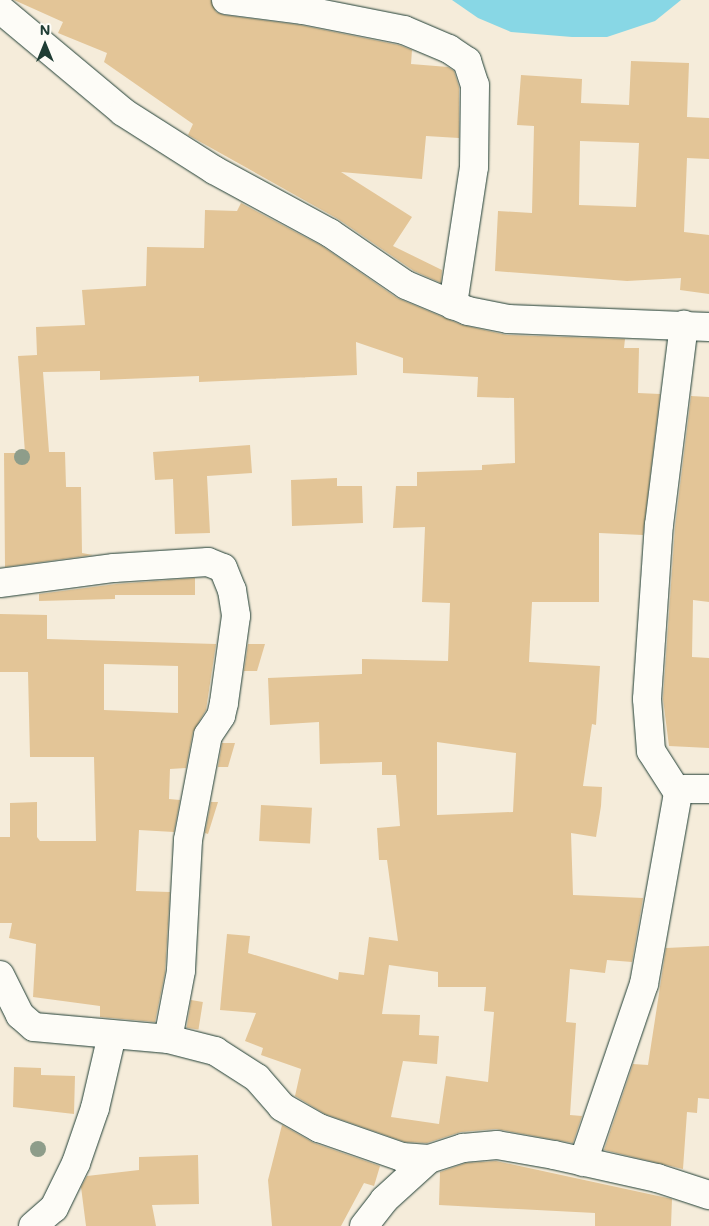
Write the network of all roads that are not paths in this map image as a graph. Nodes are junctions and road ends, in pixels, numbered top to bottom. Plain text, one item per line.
1 (226, 0) edge
2 (0, 9) edge
3 (453, 305) junction
4 (696, 326) edge
5 (0, 584) edge
6 (709, 789) edge
7 (678, 793) junction
8 (0, 975) edge
9 (112, 1035) junction
10 (168, 1039) junction
11 (429, 1159) junction
12 (583, 1162) junction
13 (709, 1195) edge
14 (33, 1226) edge
15 (364, 1226) edge

1 - 3 street
2 - 3 street
3 - 4 street
4 - 7 street
5 - 10 street
6 - 7 street
7 - 12 street
8 - 9 street
9 - 10 street
9 - 14 street
10 - 11 street
11 - 12 street
11 - 15 street
12 - 13 street

